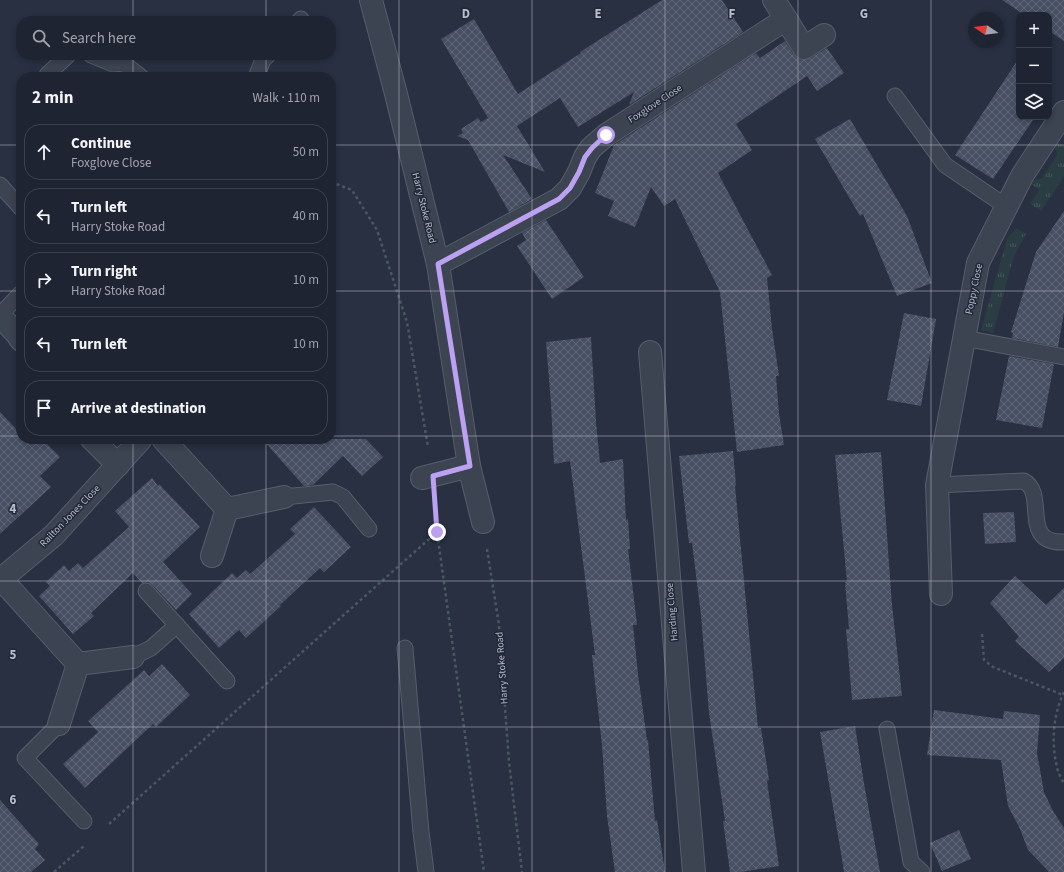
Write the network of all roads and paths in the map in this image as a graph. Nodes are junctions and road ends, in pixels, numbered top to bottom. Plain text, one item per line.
1 (371, 0) edge
2 (774, 0) edge
3 (786, 19) junction
4 (824, 35) dead end
5 (63, 60) edge
6 (103, 60) edge
7 (263, 60) edge
8 (50, 72) edge
9 (135, 72) edge
10 (258, 72) edge
11 (895, 96) dead end
12 (1064, 112) edge
13 (336, 184) edge
14 (0, 185) edge
15 (16, 203) edge
16 (1007, 207) junction
17 (438, 264) junction
18 (16, 298) edge
19 (0, 316) edge
20 (16, 333) edge
21 (964, 338) junction
22 (650, 352) dead end
23 (1064, 357) edge
24 (97, 444) edge
25 (137, 444) edge
26 (168, 444) edge
27 (118, 465) junction
28 (470, 466) junction
29 (428, 477) junction
30 (936, 485) junction
31 (284, 497) joint
32 (227, 509) junction
33 (483, 522) joint
34 (369, 529) dead end
35 (437, 532) junction
36 (1064, 542) edge
37 (212, 556) dead end
38 (0, 580) edge
39 (146, 591) dead end
40 (941, 594) dead end
41 (177, 625) junction
42 (982, 634) dead end
43 (405, 648) dead end
44 (133, 657) joint
45 (78, 664) junction
46 (227, 681) dead end
47 (1063, 694) edge
48 (59, 724) joint
49 (887, 729) dead end
50 (1064, 784) edge
51 (84, 821) dead end
52 (107, 825) dead end
53 (90, 841) dead end
54 (54, 872) edge
55 (426, 872) edge
56 (484, 872) edge
57 (522, 872) edge
58 (694, 872) edge
59 (922, 872) edge

1 - 17 street, Harry Stoke Road
2 - 3 street
3 - 4 street
3 - 17 street, Foxglove Close
5 - 8 lane
6 - 9 lane
7 - 10 lane
11 - 16 lane
12 - 16 street, Poppy Close
13 - 29 path
14 - 15 lane
16 - 21 street, Poppy Close
17 - 28 street, Harry Stoke Road
18 - 19 lane
19 - 20 street
21 - 23 lane
21 - 30 street, Poppy Close
22 - 58 street, Harding Close
24 - 27 street
25 - 27 street, Railton Jones Close
26 - 32 street
27 - 38 street, Railton Jones Close
28 - 29 street
28 - 33 street, Harry Stoke Road
29 - 35 path
30 - 36 lane
30 - 40 street, Poppy Close
31 - 32 street
31 - 34 lane
32 - 37 street
33 - 57 path, Harry Stoke Road
35 - 52 path
35 - 56 path
38 - 45 street, Railton Jones Close
39 - 41 lane
41 - 44 lane
41 - 46 lane
42 - 47 path
43 - 55 lane
44 - 45 street
45 - 48 street
47 - 50 path
48 - 51 lane
49 - 59 lane
53 - 54 path

